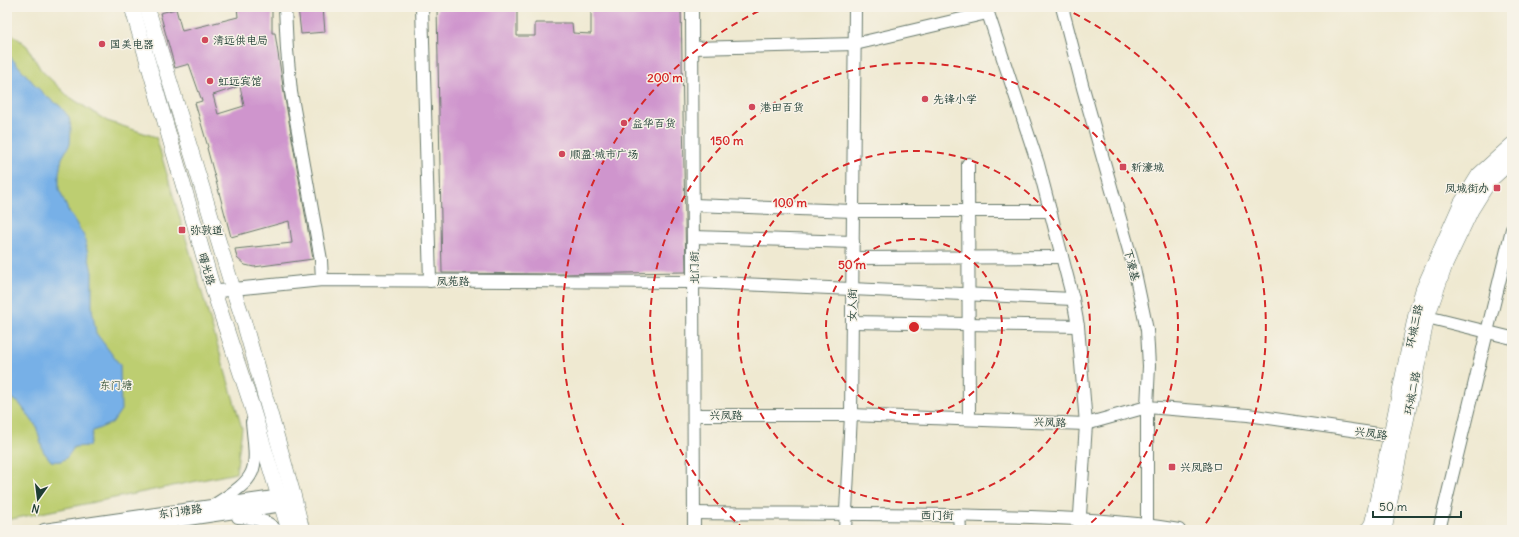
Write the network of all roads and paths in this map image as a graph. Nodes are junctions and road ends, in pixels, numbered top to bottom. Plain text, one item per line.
1 (132, 7) edge
2 (147, 7) edge
3 (285, 7) edge
4 (422, 7) edge
5 (692, 7) edge
6 (855, 7) edge
7 (1062, 7) edge
8 (987, 10) edge
9 (855, 44) junction
10 (693, 48) junction
11 (1512, 145) edge
12 (1512, 160) edge
13 (968, 164) dead end
14 (693, 205) junction
15 (853, 211) junction
16 (968, 211) junction
17 (1050, 211) junction
18 (1512, 229) edge
19 (693, 237) junction
20 (853, 242) junction
21 (969, 257) junction
22 (1062, 257) junction
23 (853, 258) junction
24 (322, 280) junction
25 (430, 281) junction
26 (694, 282) junction
27 (232, 289) junction
28 (853, 289) junction
29 (214, 292) junction
30 (969, 294) junction
31 (1073, 298) junction
32 (1427, 317) junction
33 (852, 322) junction
34 (969, 324) junction
35 (1078, 326) junction
36 (1486, 332) junction
37 (1512, 338) edge
38 (250, 401) junction
39 (1147, 408) junction
40 (694, 415) junction
41 (851, 415) junction
42 (969, 420) junction
43 (1086, 424) junction
44 (1397, 437) junction
45 (287, 500) junction
46 (212, 511) junction
47 (694, 513) junction
48 (846, 514) junction
49 (959, 515) junction
50 (1079, 524) edge
51 (1147, 527) edge
52 (44, 530) edge
53 (114, 530) edge
54 (276, 530) edge
55 (289, 530) edge
56 (302, 530) edge
57 (694, 530) edge
58 (846, 530) edge
59 (960, 530) edge
60 (1179, 530) edge
61 (1368, 530) edge
62 (1384, 530) edge
63 (1439, 530) edge

1 - 29 main road, 曙光路
2 - 27 main road, 曙光路
3 - 24 street
4 - 25 street
5 - 10 street, 北门街
6 - 9 street, 女人街
7 - 39 street, 下濠基
8 - 9 street
8 - 17 street
9 - 10 street
9 - 15 street, 女人街
10 - 14 street, 北门街
11 - 44 main road, 环城三路
12 - 32 main road, 环城二路
13 - 16 street
14 - 15 street
14 - 19 street, 北门街
15 - 16 street
15 - 20 street, 女人街
16 - 17 street
16 - 21 street
17 - 22 street
18 - 36 street
19 - 20 street
19 - 26 street, 北门街
20 - 23 street, 女人街
21 - 22 street
21 - 23 street
21 - 30 street
22 - 31 street
23 - 28 street, 女人街
24 - 25 street, 凤苑路
24 - 27 street, 凤苑路
25 - 26 street, 凤苑路
26 - 28 street, 凤苑路
26 - 40 street, 北门街
27 - 29 street, 凤苑路
27 - 45 main road, 曙光路
28 - 30 street, 凤苑路
28 - 33 street, 女人街
29 - 38 main road, 曙光路
30 - 31 street, 凤苑路
30 - 34 street
31 - 35 street
32 - 36 street
32 - 44 main road, 环城二路
33 - 34 street
33 - 41 street, 女人街
34 - 35 street
34 - 42 street
35 - 43 street
36 - 37 street
36 - 63 street
38 - 45 main road, 曙光路
38 - 46 street
39 - 43 street, 兴凤路
39 - 44 street, 兴凤路
39 - 51 street, 下濠基
40 - 41 street, 兴凤路
40 - 47 street, 北门街
41 - 42 street, 兴凤路
41 - 48 street, 女人街
42 - 43 street, 兴凤路
43 - 50 street
44 - 61 main road, 环城三路
44 - 62 main road, 环城二路
45 - 46 street, 东门塘路
45 - 55 main road, 曙光路
45 - 56 main road, 曙光路
46 - 52 street, 东门塘路
46 - 53 street, 东门塘路
46 - 54 street
47 - 48 street, 西门街
47 - 57 street, 北门街
48 - 49 street, 西门街
48 - 58 street, 女人街
49 - 50 street, 西门街
49 - 59 street
50 - 51 street, 西门街
51 - 60 street, 西门街

